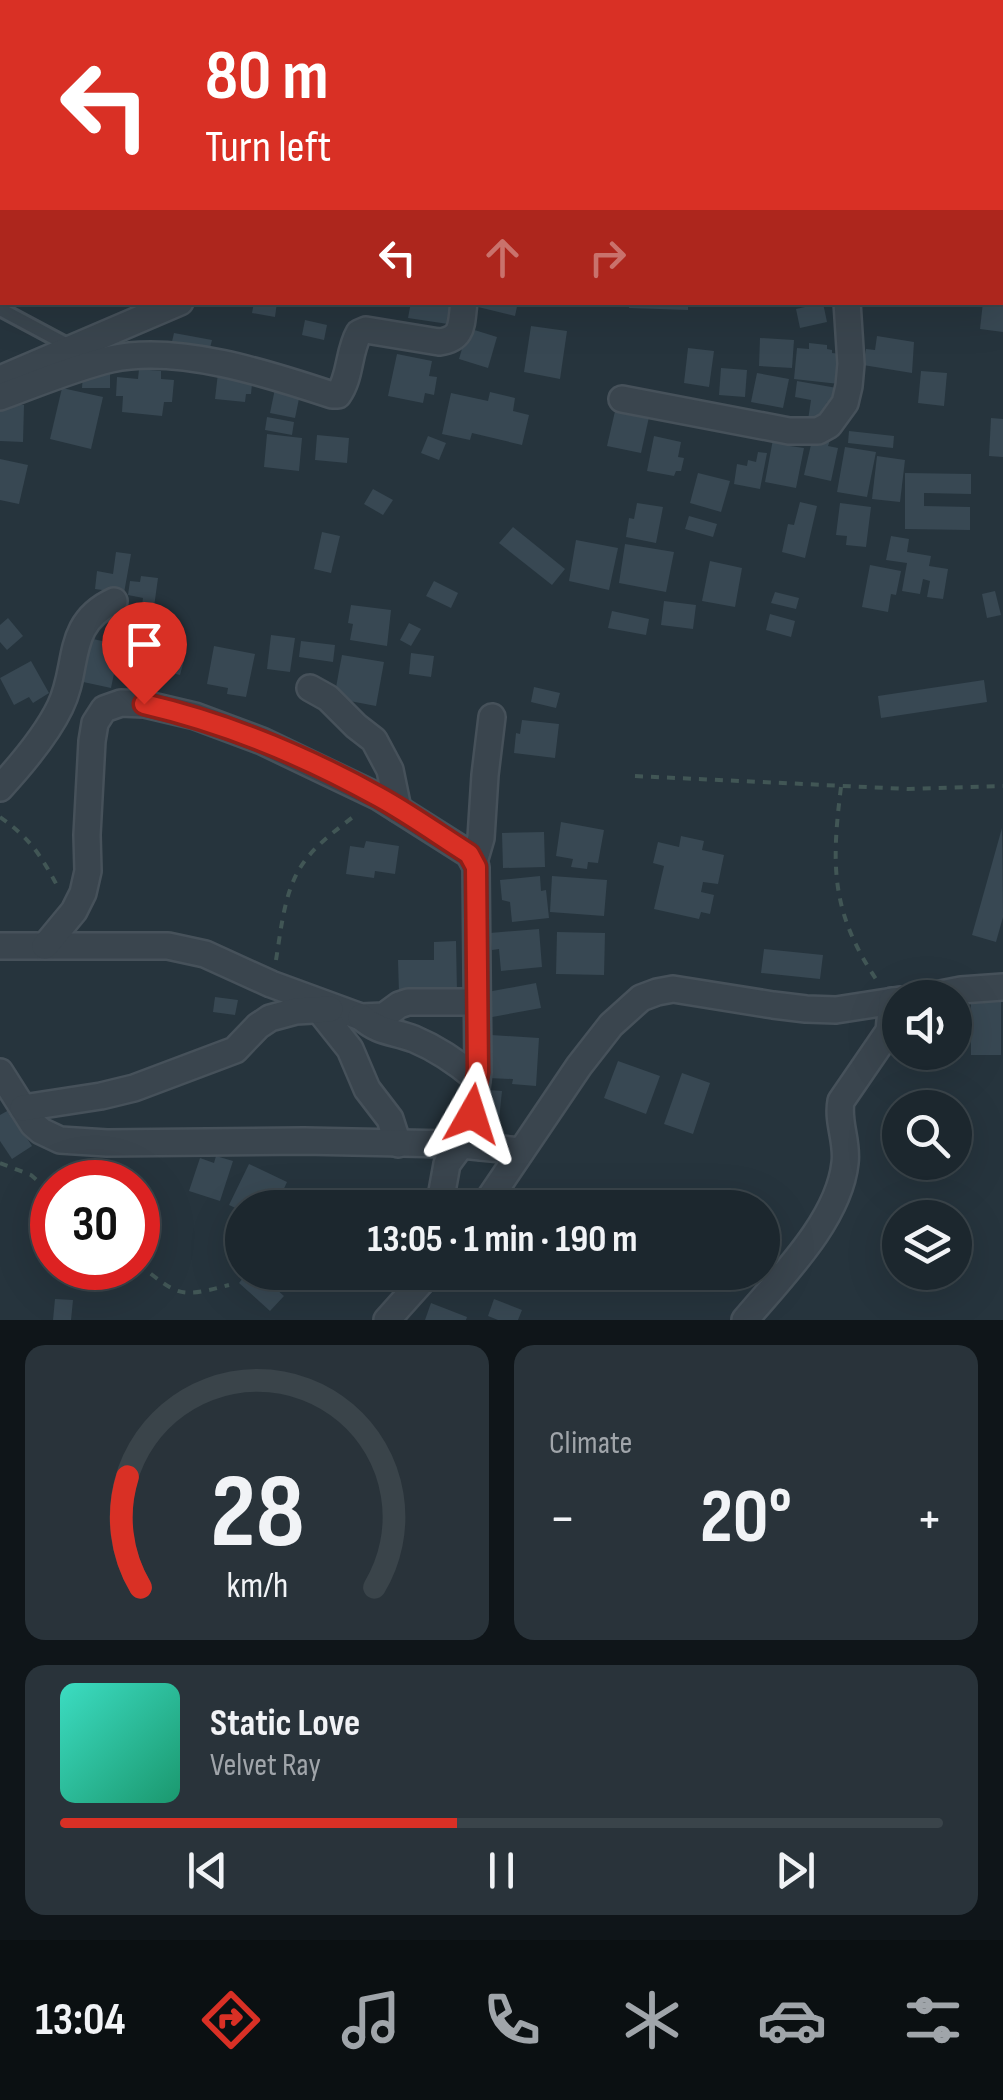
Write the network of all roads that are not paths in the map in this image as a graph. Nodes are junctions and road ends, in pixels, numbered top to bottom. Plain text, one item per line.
1 (173, 305) edge
2 (464, 305) edge
3 (847, 305) edge
4 (0, 309) edge
5 (73, 348) junction
6 (0, 380) edge
7 (0, 397) edge
8 (622, 399) dead end
9 (114, 601) dead end
10 (310, 688) dead end
11 (492, 717) dead end
12 (0, 788) edge
13 (389, 803) junction
14 (474, 862) junction
15 (0, 946) edge
16 (45, 946) junction
17 (1003, 986) edge
18 (972, 989) edge
19 (477, 1002) junction
20 (882, 1003) edge
21 (340, 1012) junction
22 (882, 1041) edge
23 (477, 1080) junction
24 (8, 1093) edge
25 (398, 1144) junction
26 (471, 1146) junction
27 (521, 1152) junction
28 (442, 1190) edge
29 (495, 1190) edge
30 (414, 1290) edge
31 (387, 1320) edge
32 (745, 1320) edge

1 - 5 street
2 - 7 street
3 - 8 street
4 - 5 lane
5 - 6 street
9 - 12 street
10 - 13 street
11 - 14 street
13 - 14 street
13 - 16 street
14 - 19 street
15 - 16 street
16 - 21 street
17 - 18 street
19 - 21 street
19 - 23 street
20 - 27 street
21 - 23 street
21 - 24 street
21 - 25 street
22 - 32 street
23 - 26 street
24 - 25 street
25 - 26 street
26 - 27 street
26 - 28 street
27 - 29 street
30 - 31 street

